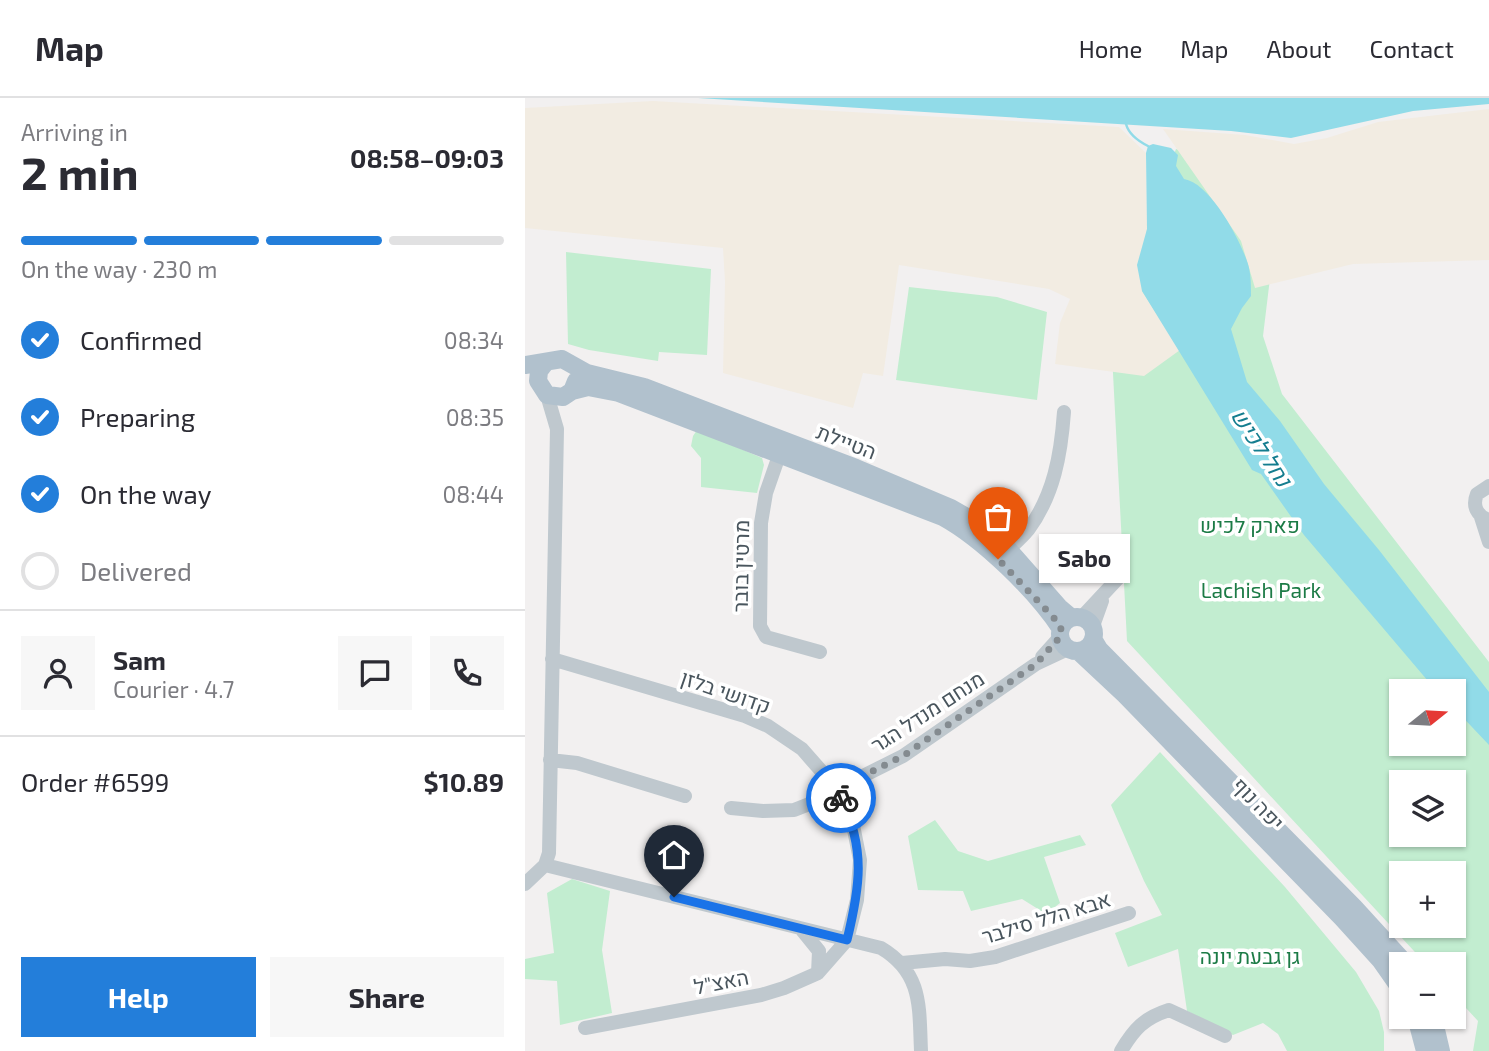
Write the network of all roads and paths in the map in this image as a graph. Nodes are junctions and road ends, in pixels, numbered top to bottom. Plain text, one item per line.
1 (546, 362) junction
2 (525, 365) edge
3 (571, 365) junction
4 (537, 388) edge
5 (570, 393) junction
6 (1064, 412) dead end
7 (557, 429) junction
8 (782, 447) junction
9 (1489, 486) edge
10 (1485, 519) edge
11 (1489, 542) edge
12 (1003, 554) junction
13 (1122, 574) dead end
14 (1076, 634) junction
15 (820, 652) dead end
16 (552, 659) junction
17 (550, 760) junction
18 (837, 789) junction
19 (685, 796) dead end
20 (731, 808) dead end
21 (545, 865) junction
22 (525, 884) edge
23 (1129, 913) dead end
24 (802, 930) junction
25 (847, 940) junction
26 (1395, 952) edge
27 (932, 961) junction
28 (902, 963) junction
29 (1389, 972) edge
30 (818, 973) junction
31 (914, 984) junction
32 (585, 1028) dead end
33 (1420, 1029) edge
34 (1436, 1029) edge
35 (1225, 1036) dead end
36 (921, 1051) edge
37 (1121, 1051) edge
38 (1426, 1051) edge
39 (1441, 1051) edge

1 - 2 main road
1 - 3 main road
1 - 4 main road
3 - 5 main road
3 - 8 main road, הטיילת
4 - 5 main road
4 - 7 street
5 - 7 street
5 - 8 main road, הטיילת
6 - 12 street
7 - 16 street
8 - 12 main road, הטיילת
8 - 15 street, מרטין בובר
9 - 10 street
10 - 11 street
12 - 14 main road, הטיילת
13 - 14 street
14 - 18 street, מנחם מנדל הגר
14 - 26 main road, יפה נוף
14 - 29 main road, יפה נוף
16 - 17 street
16 - 18 street, קדושי בלזן
17 - 19 street
17 - 21 street
18 - 20 street, מנחם מנדל הגר
18 - 25 street, קדושי בלזן
21 - 22 street
21 - 24 street
23 - 27 street, אבא הלל סילבר
24 - 25 street
24 - 30 street
25 - 28 street
25 - 30 street, האצ"ל
27 - 28 street, אבא הלל סילבר
27 - 31 street
28 - 31 street
30 - 32 street, האצ"ל
31 - 36 street
33 - 38 main road
34 - 39 main road
35 - 37 street

